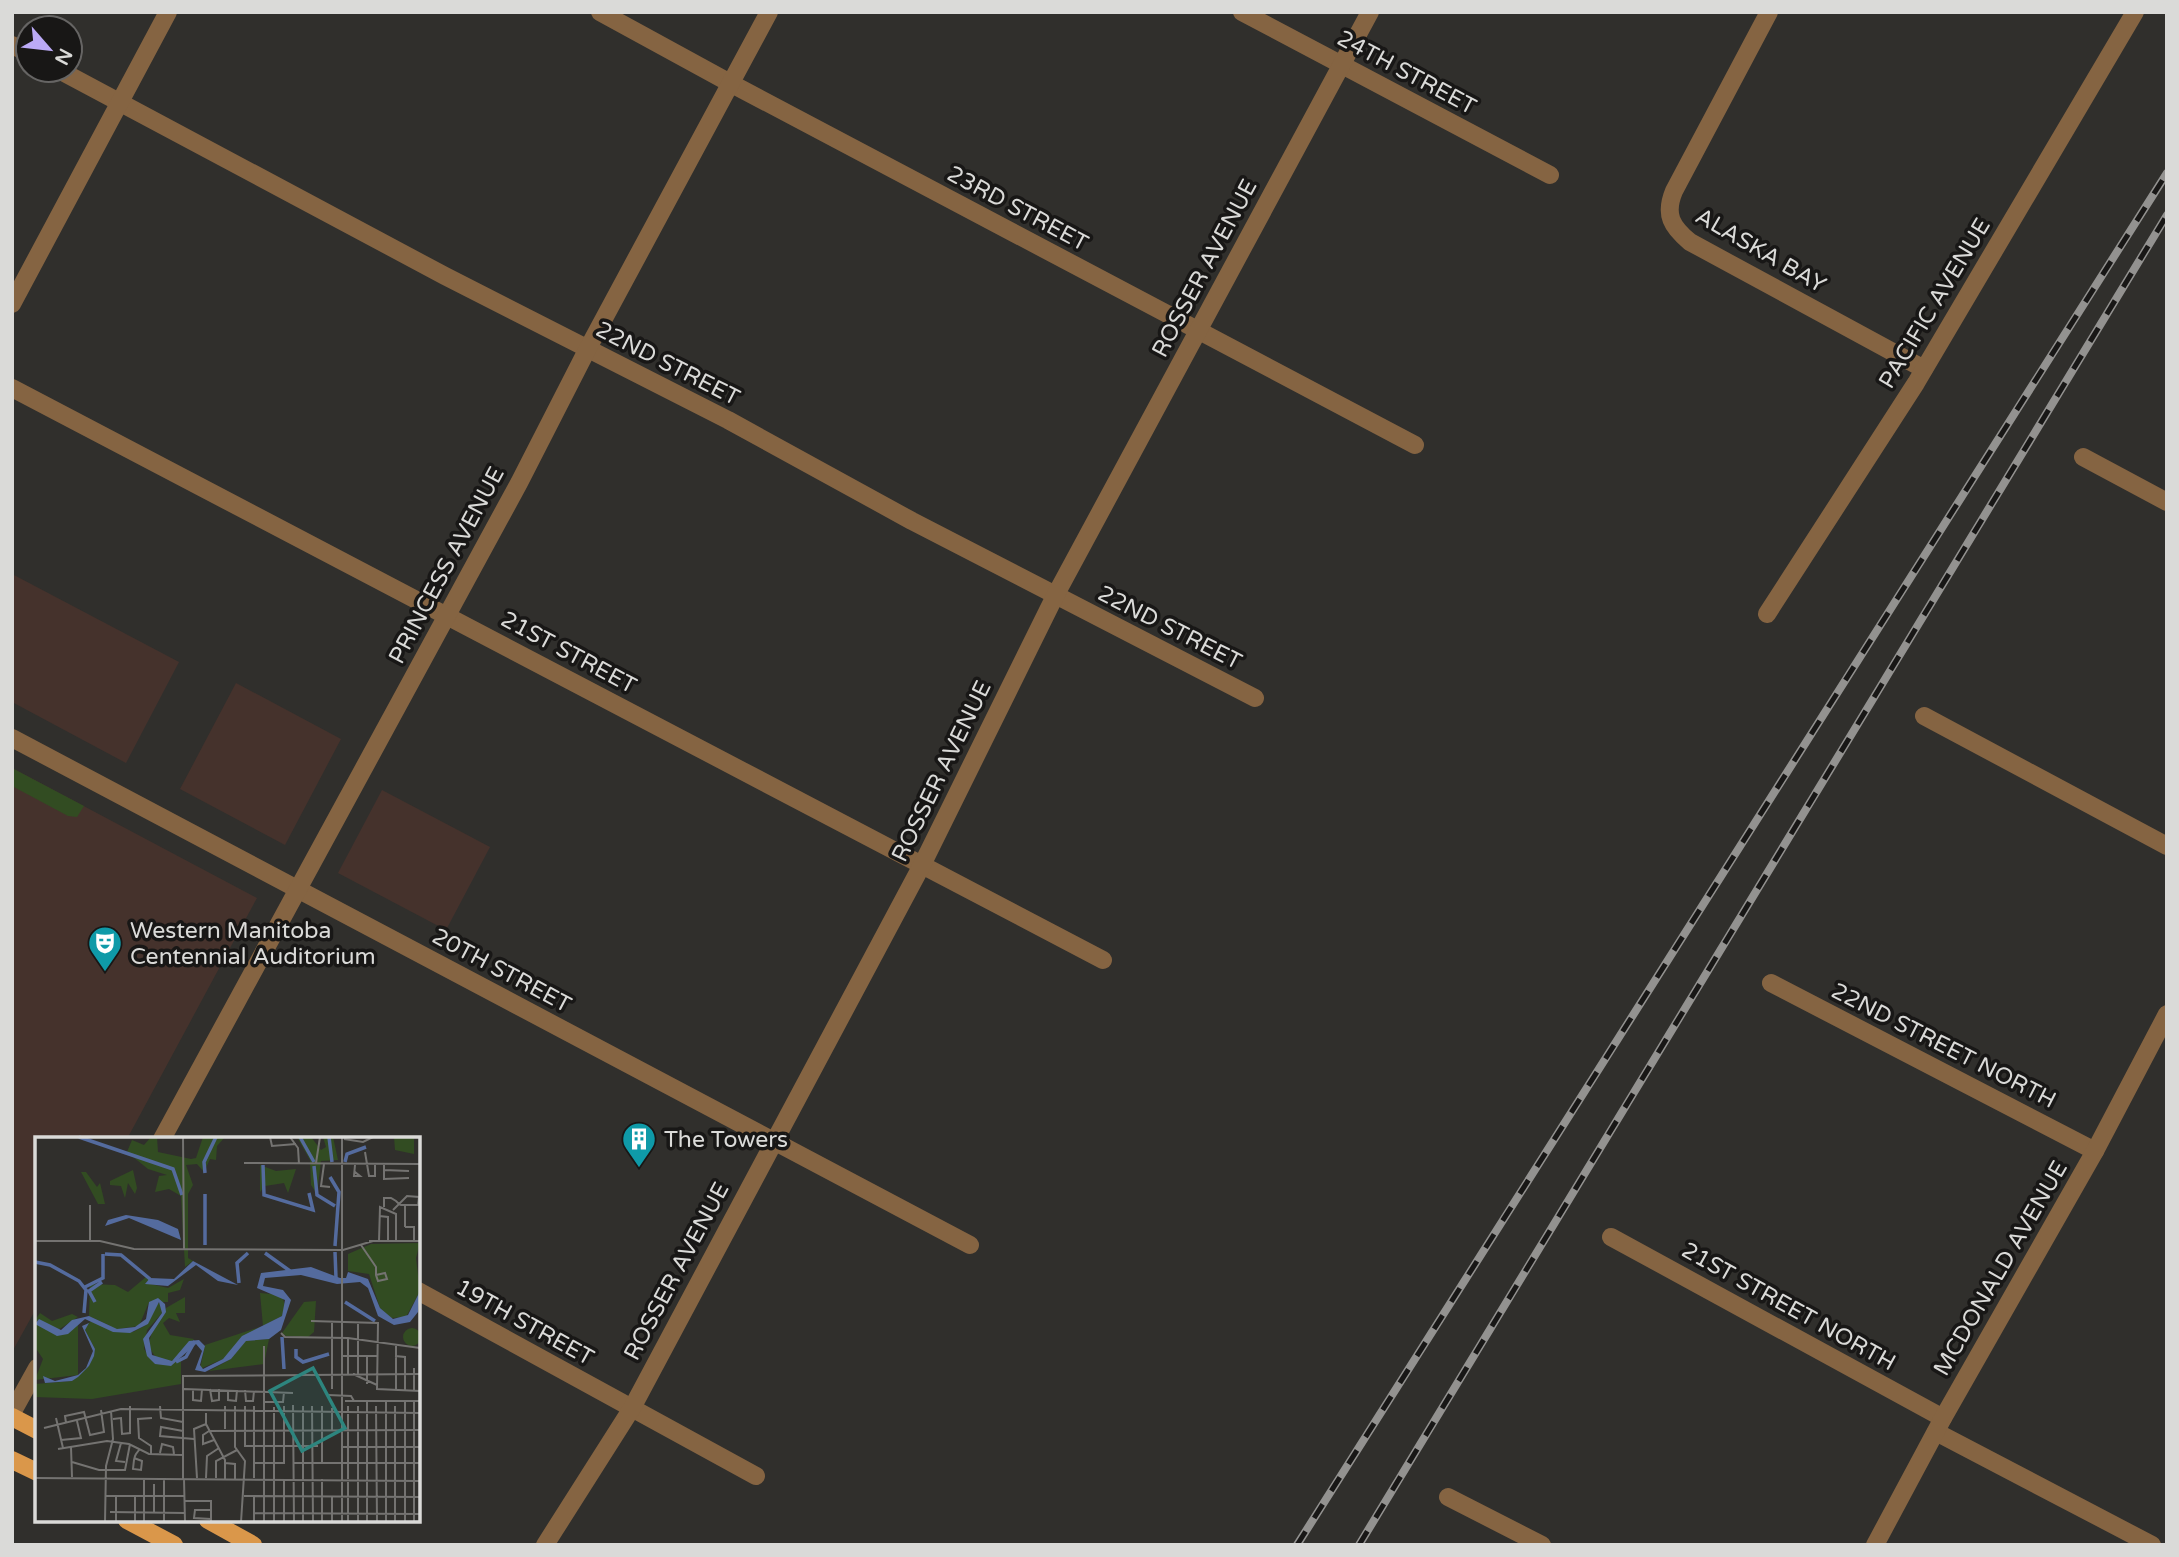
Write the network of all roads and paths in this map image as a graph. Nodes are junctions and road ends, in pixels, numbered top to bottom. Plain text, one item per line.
1 (168, 12) edge
2 (600, 12) edge
3 (769, 12) edge
4 (1242, 12) edge
5 (1370, 12) edge
6 (1769, 12) edge
7 (2135, 12) edge
8 (1342, 65) junction
9 (730, 83) junction
10 (84, 84) edge
11 (120, 103) junction
12 (1550, 175) dead end
13 (12, 304) edge
14 (1199, 329) junction
15 (587, 350) junction
16 (1924, 369) junction
17 (12, 388) edge
18 (1415, 445) dead end
19 (2083, 457) dead end
20 (2167, 502) edge
21 (1055, 596) junction
22 (1767, 614) dead end
23 (447, 616) junction
24 (1255, 698) dead end
25 (1924, 716) dead end
26 (12, 738) edge
27 (2167, 846) edge
28 (922, 865) junction
29 (298, 889) junction
30 (1103, 960) dead end
31 (1770, 983) dead end
32 (2167, 1014) edge
33 (163, 1137) edge
34 (773, 1140) junction
35 (2095, 1151) junction
36 (1611, 1237) dead end
37 (970, 1245) dead end
38 (420, 1292) edge
39 (35, 1372) edge
40 (632, 1408) junction
41 (12, 1415) edge
42 (1939, 1425) junction
43 (35, 1429) edge
44 (12, 1460) edge
45 (35, 1471) edge
46 (756, 1476) dead end
47 (1448, 1497) dead end
48 (131, 1522) edge
49 (212, 1522) edge
50 (174, 1545) edge
51 (253, 1545) edge
52 (545, 1545) edge
53 (1542, 1545) edge
54 (1875, 1545) edge
55 (2152, 1545) edge

1 - 11 street
2 - 9 street, 23RD STREET
3 - 9 street, PRINCESS AVENUE
4 - 8 street, 24TH STREET
5 - 8 street, ROSSER AVENUE
6 - 16 street, ALASKA BAY
7 - 16 street, PACIFIC AVENUE
8 - 12 street, 24TH STREET
8 - 14 street, ROSSER AVENUE
9 - 14 street, 23RD STREET
9 - 15 street, PRINCESS AVENUE
10 - 11 street, 22ND STREET
11 - 13 street
11 - 15 street, 22ND STREET
14 - 18 street, 23RD STREET
14 - 21 street, ROSSER AVENUE
15 - 21 street, 22ND STREET
15 - 23 street, PRINCESS AVENUE
16 - 22 street, PACIFIC AVENUE
17 - 23 street, 21ST STREET
19 - 20 street
21 - 24 street, 22ND STREET
21 - 28 street, ROSSER AVENUE
23 - 28 street, 21ST STREET
23 - 29 street, PRINCESS AVENUE
25 - 27 street
26 - 29 street, 20TH STREET
28 - 30 street, 21ST STREET
28 - 34 street, ROSSER AVENUE
29 - 33 street, PRINCESS AVENUE
29 - 34 street, 20TH STREET
31 - 35 street, 22ND STREET NORTH
32 - 35 street, MCDONALD AVENUE
34 - 37 street, 20TH STREET
34 - 40 street, ROSSER AVENUE
35 - 42 street, MCDONALD AVENUE
36 - 42 street, 21ST STREET NORTH
38 - 40 street, 19TH STREET
39 - 41 street
40 - 46 street, 19TH STREET
40 - 52 street, ROSSER AVENUE
41 - 43 main road
42 - 54 street, MCDONALD AVENUE
42 - 55 street, 21ST STREET NORTH
44 - 45 main road
47 - 53 street
48 - 50 main road
49 - 51 main road

